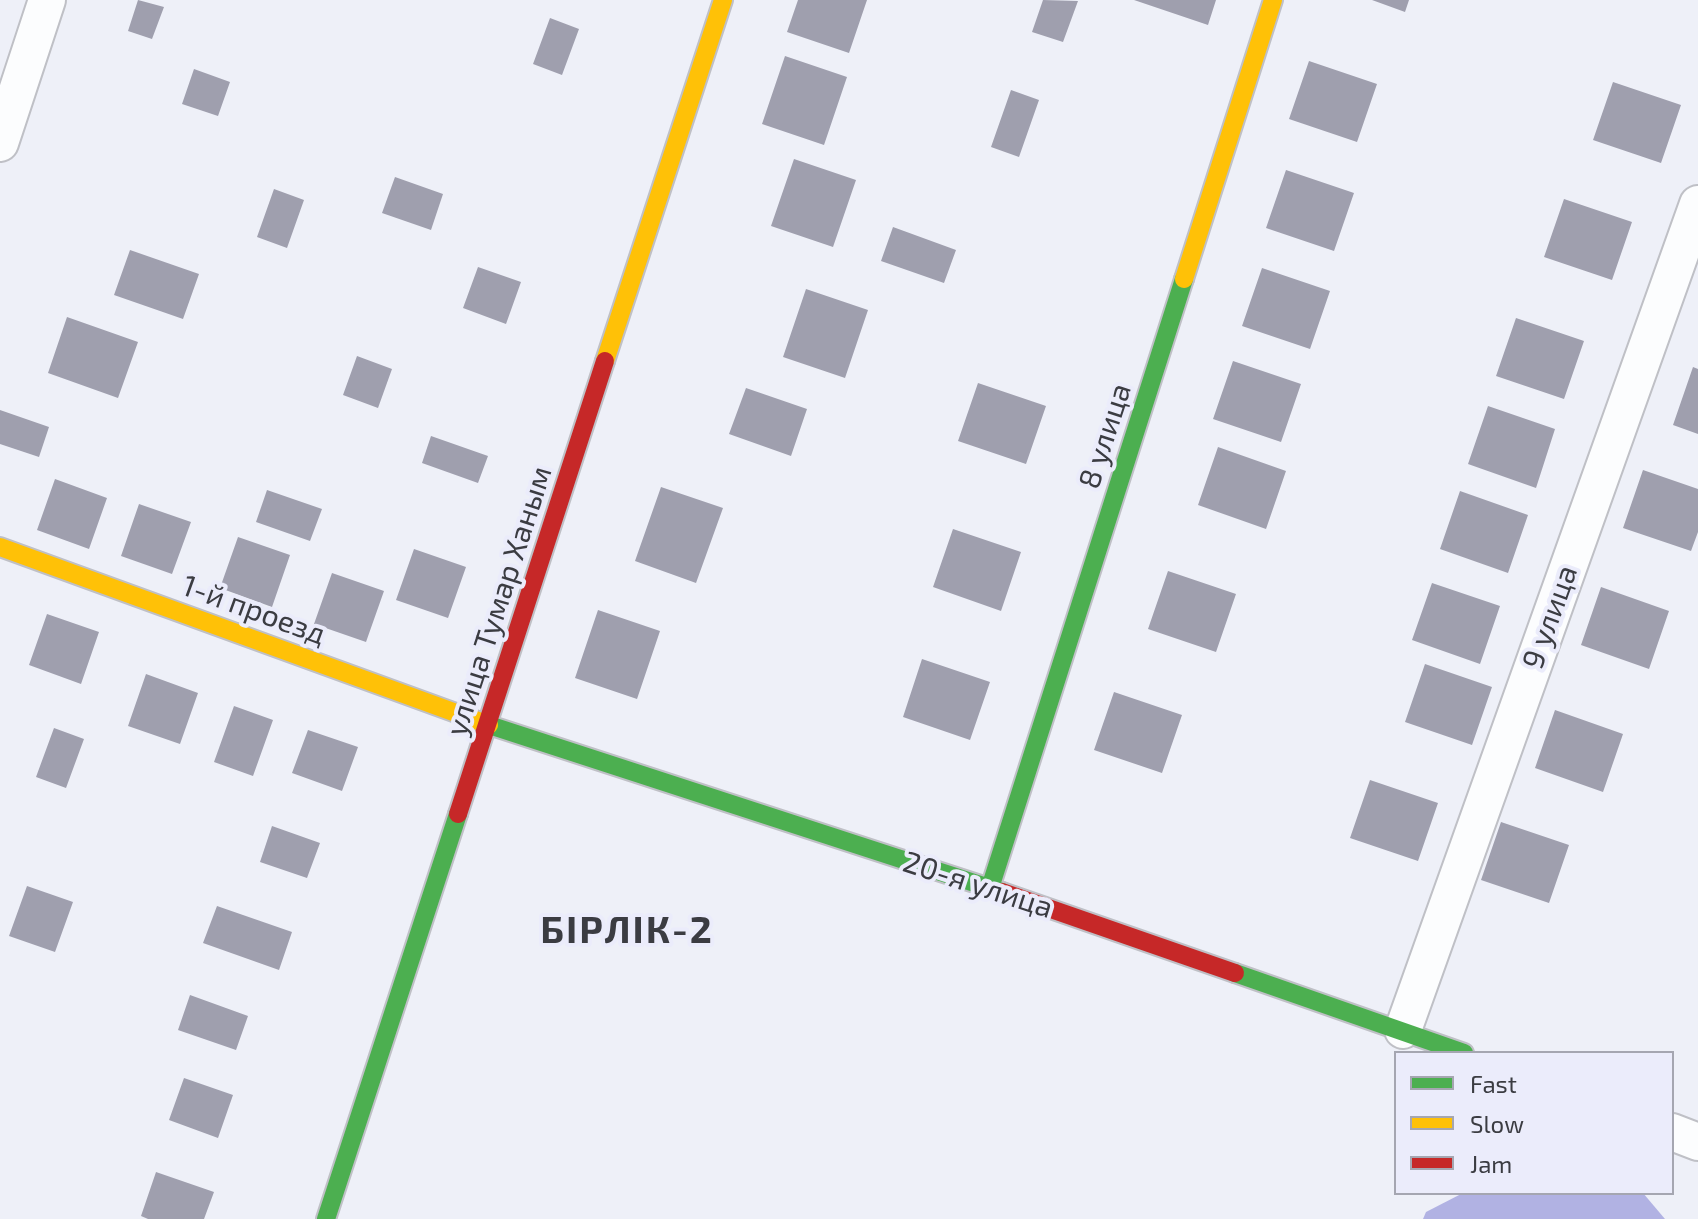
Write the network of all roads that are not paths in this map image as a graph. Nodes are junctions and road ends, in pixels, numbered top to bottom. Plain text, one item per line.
1 (47, 0) edge
2 (723, 0) edge
3 (1273, 0) edge
4 (0, 143) edge
5 (1698, 204) edge
6 (0, 547) edge
7 (489, 725) junction
8 (990, 888) junction
9 (1403, 1030) junction
10 (1459, 1051) edge
11 (1674, 1133) edge
12 (1698, 1142) edge
13 (326, 1219) edge

1 - 4 street
2 - 7 street, улица Тумар Ханым
3 - 8 street, 8 улица
5 - 9 street, 9 улица
6 - 7 street, 1-й проезд
7 - 8 street, 20-я улица
7 - 13 street, улица Тумар Ханым
8 - 9 street, 20-я улица
9 - 10 street, 20-я улица
11 - 12 street

